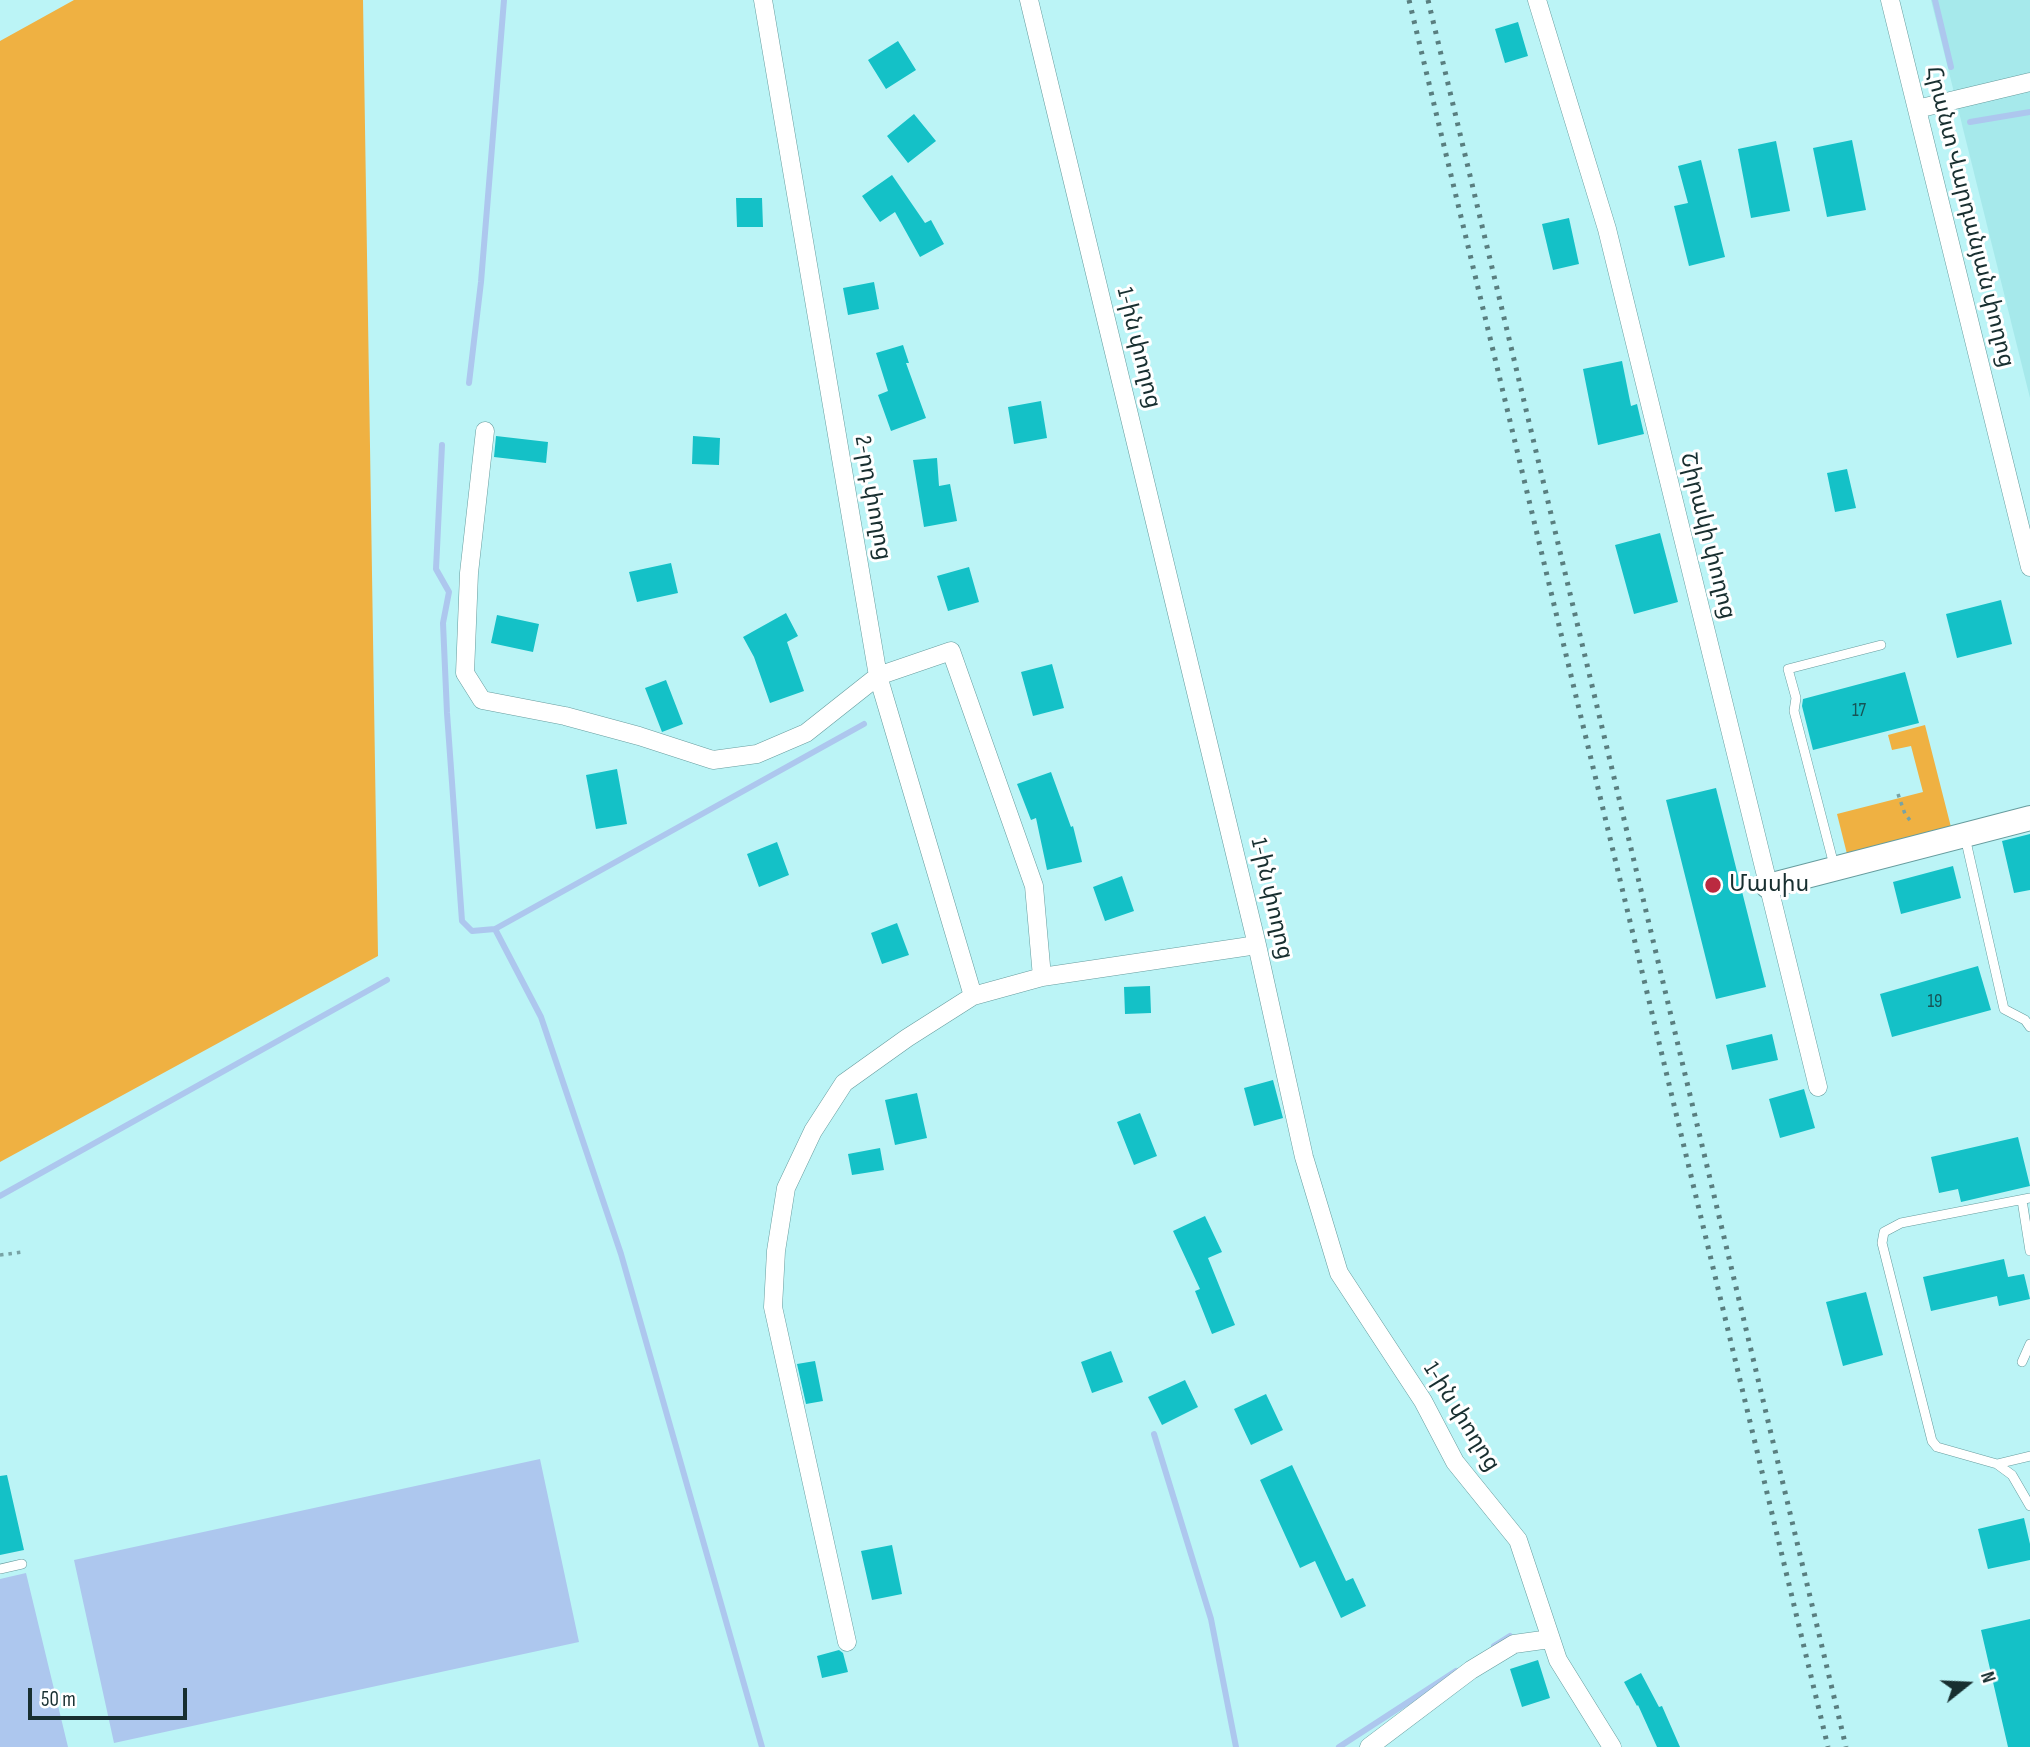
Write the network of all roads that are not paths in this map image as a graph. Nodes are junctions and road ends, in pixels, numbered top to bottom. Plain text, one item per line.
1 (762, 0) edge
2 (1029, 0) edge
3 (1537, 0) edge
4 (1890, 0) edge
5 (2030, 82) edge
6 (1917, 109) junction
7 (485, 431) dead end
8 (2030, 567) edge
9 (1881, 645) dead end
10 (878, 676) junction
11 (2030, 818) edge
12 (1953, 838) junction
13 (1835, 870) junction
14 (1768, 886) junction
15 (1257, 945) junction
16 (1042, 977) junction
17 (973, 996) junction
18 (2030, 1027) edge
19 (1818, 1087) dead end
20 (2026, 1199) edge
21 (2030, 1251) edge
22 (2030, 1344) edge
23 (2022, 1362) dead end
24 (2030, 1455) edge
25 (1997, 1464) junction
26 (2030, 1506) edge
27 (22, 1564) dead end
28 (0, 1569) edge
29 (1550, 1639) junction
30 (847, 1642) dead end
31 (1369, 1747) edge
32 (1612, 1747) edge

1 - 10 street, 2-րդ փողոց
2 - 15 street, 1-ին փողոց
3 - 14 street, Շիրակի փողոց
4 - 6 street, Հրանտ Վարդանյան փողոց
5 - 6 street
6 - 8 street, Հրանտ Վարդանյան փողոց
7 - 10 street
9 - 13 lane
10 - 16 street
10 - 17 street, 2-րդ փողոց
11 - 12 main road
12 - 13 main road
12 - 18 lane
13 - 14 main road
14 - 19 street, Շիրակի փողոց
15 - 16 street
15 - 29 street, 1-ին փողոց
16 - 17 street
17 - 30 street
20 - 21 lane
20 - 25 lane
22 - 23 lane
24 - 25 lane
25 - 26 lane
27 - 28 lane
29 - 31 street
29 - 32 street, 1-ին փողոց

